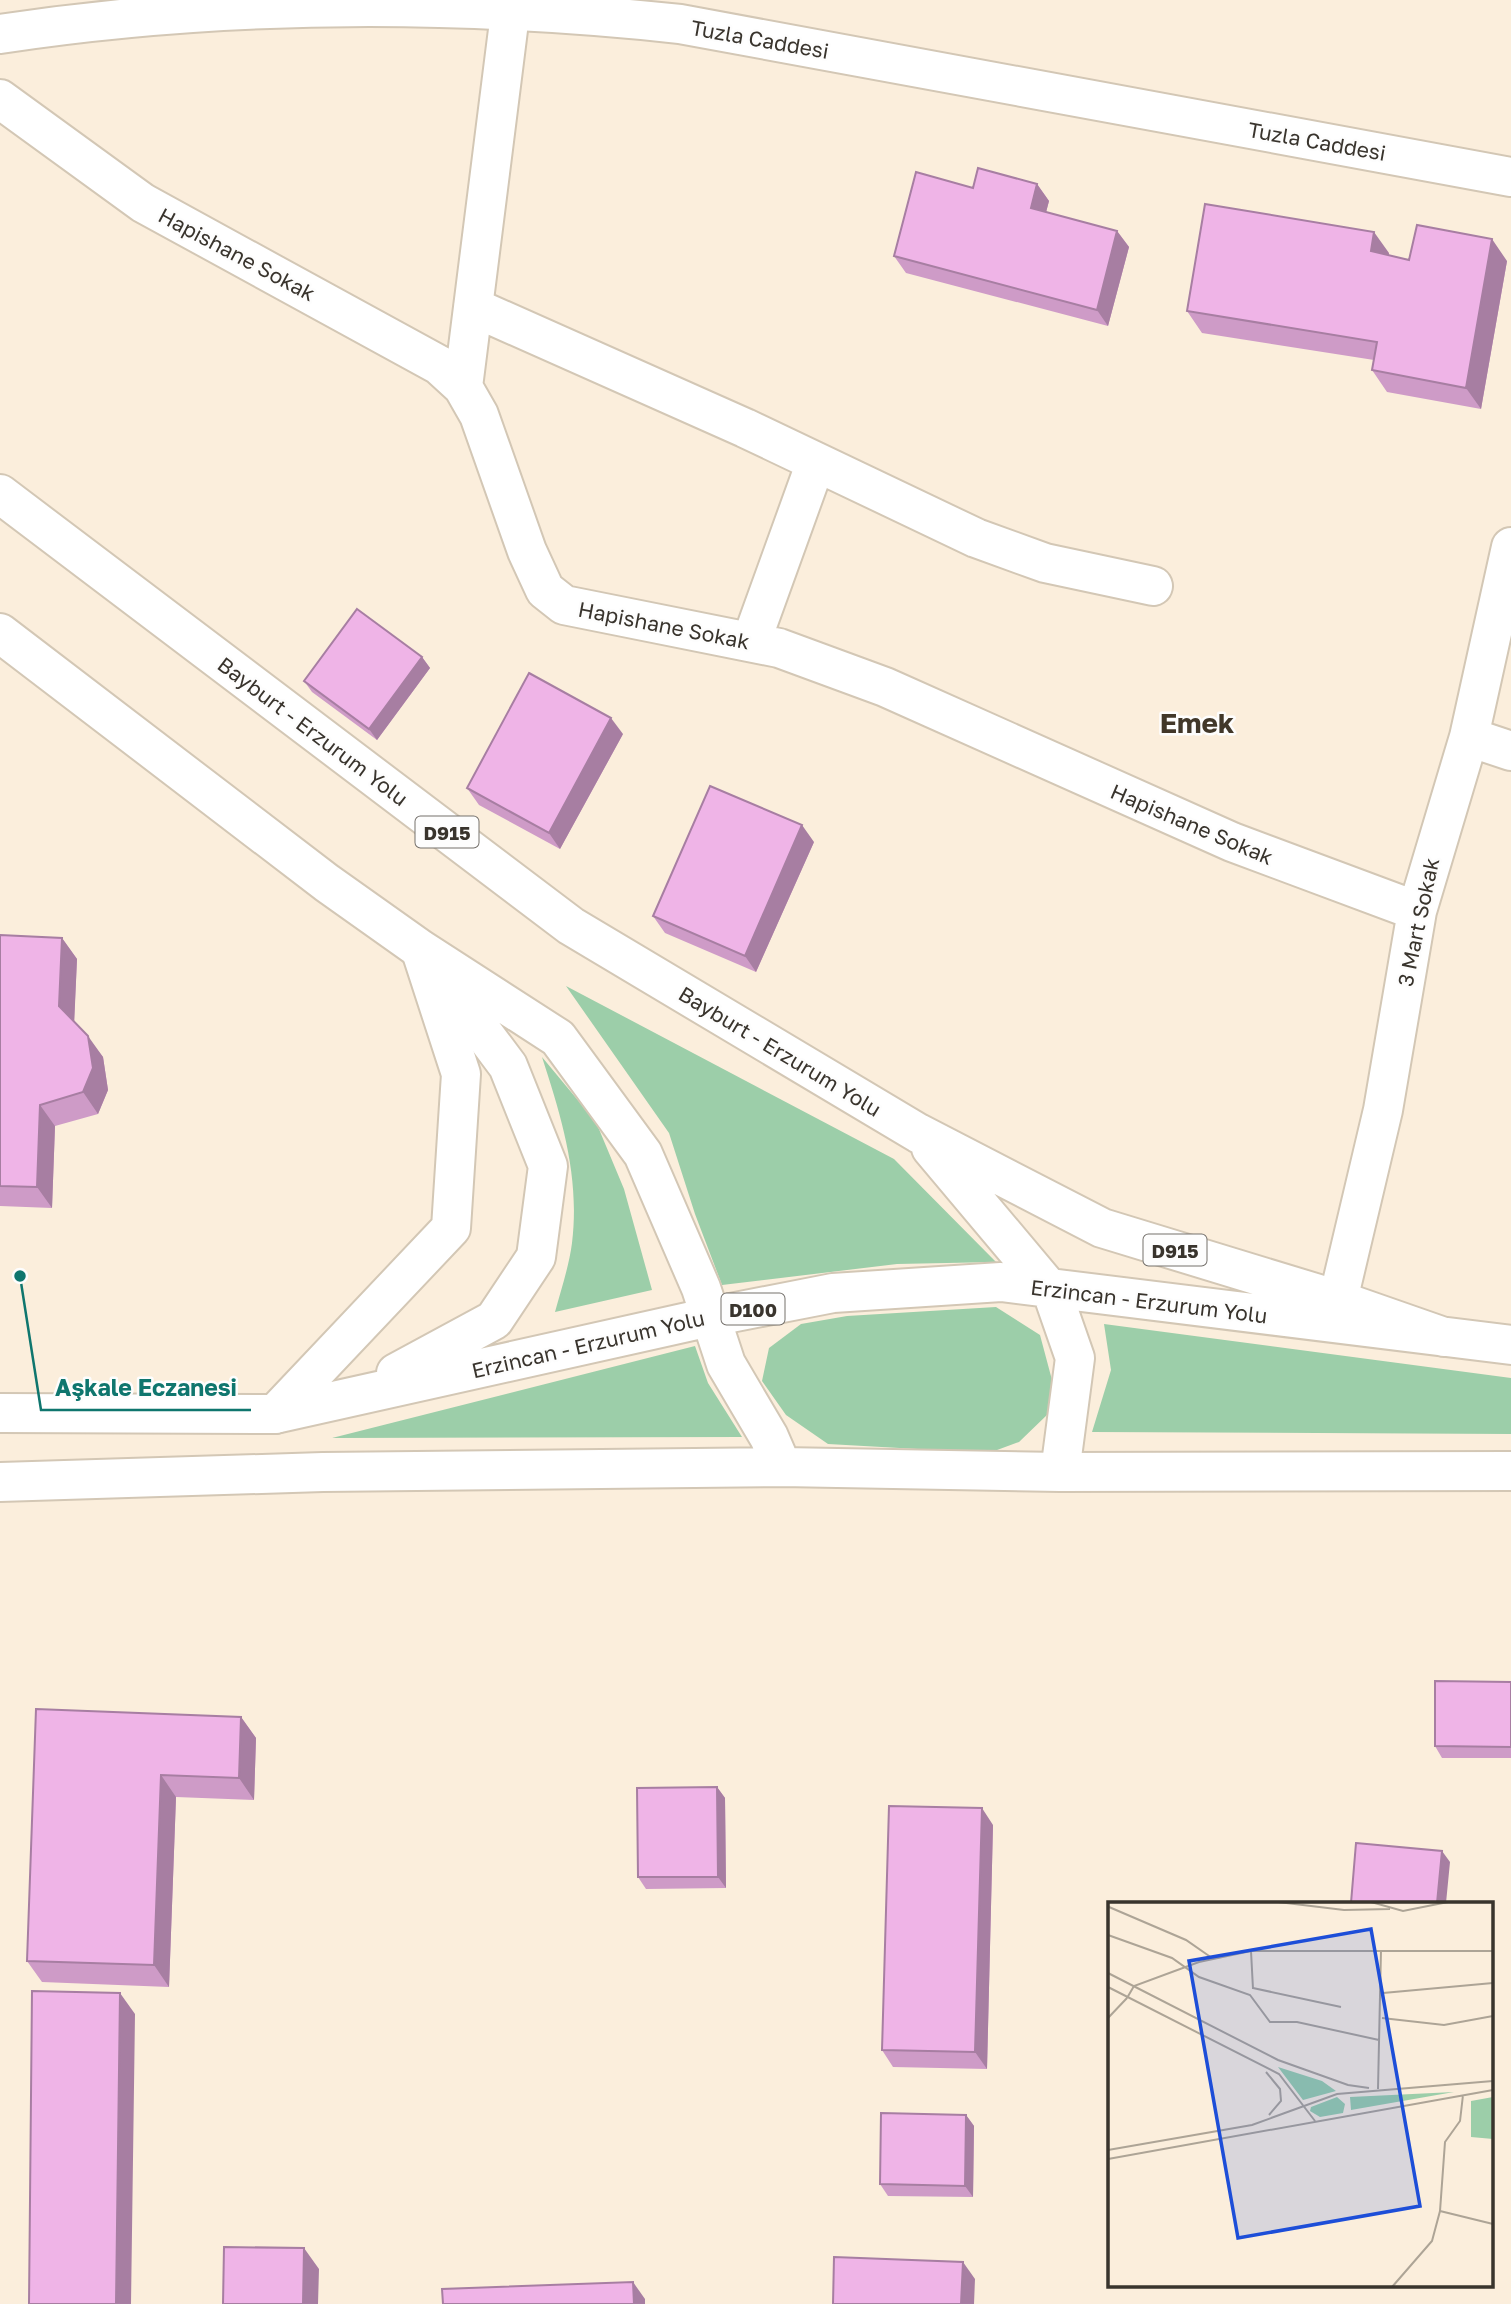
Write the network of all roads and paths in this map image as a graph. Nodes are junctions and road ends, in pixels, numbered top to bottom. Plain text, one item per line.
1 (186, 4) edge
2 (511, 6) junction
3 (0, 34) edge
4 (0, 99) edge
5 (1511, 177) edge
6 (473, 307) junction
7 (463, 387) junction
8 (816, 462) junction
9 (0, 495) edge
10 (1511, 547) edge
11 (1153, 586) dead end
12 (0, 633) edge
13 (751, 642) junction
14 (1469, 737) junction
15 (1511, 751) edge
16 (1417, 911) junction
17 (420, 949) junction
18 (918, 1133) junction
19 (1051, 1289) junction
20 (1338, 1300) junction
21 (710, 1317) junction
22 (1444, 1337) junction
23 (1511, 1345) edge
24 (0, 1413) edge
25 (275, 1414) junction
26 (782, 1467) junction
27 (1511, 1471) edge
28 (1060, 1472) junction
29 (0, 1482) edge

1 - 2 main road, Tuzla Caddesi
1 - 3 main road, Tuzla Caddesi
2 - 5 main road, Tuzla Caddesi
2 - 6 main road
4 - 7 main road, Hapishane Sokak
6 - 7 main road
6 - 8 main road
7 - 13 main road, Hapishane Sokak
8 - 11 main road
8 - 13 main road
9 - 18 main road, Bayburt - Erzurum Yolu / D915
10 - 14 main road, 3 Mart Sokak
12 - 17 main road
13 - 16 main road, Hapishane Sokak
14 - 15 main road
14 - 16 main road, 3 Mart Sokak
16 - 20 main road, 3 Mart Sokak
17 - 21 main road
17 - 25 main road
17 - 25 main road
18 - 19 main road, Bayburt - Erzurum Yolu
18 - 20 main road, Bayburt - Erzurum Yolu / D915
19 - 21 main road, Erzincan - Erzurum Yolu / D100
19 - 22 main road, Erzincan - Erzurum Yolu / D100
19 - 28 main road, Bayburt - Erzurum Yolu
20 - 22 main road, Bayburt - Erzurum Yolu / D915
21 - 25 main road, Erzincan - Erzurum Yolu / D100
21 - 26 main road
22 - 23 main road, Erzincan - Erzurum Yolu / D100
24 - 25 main road, Erzincan - Erzurum Yolu / D100
26 - 28 main road
26 - 29 main road
27 - 28 main road

